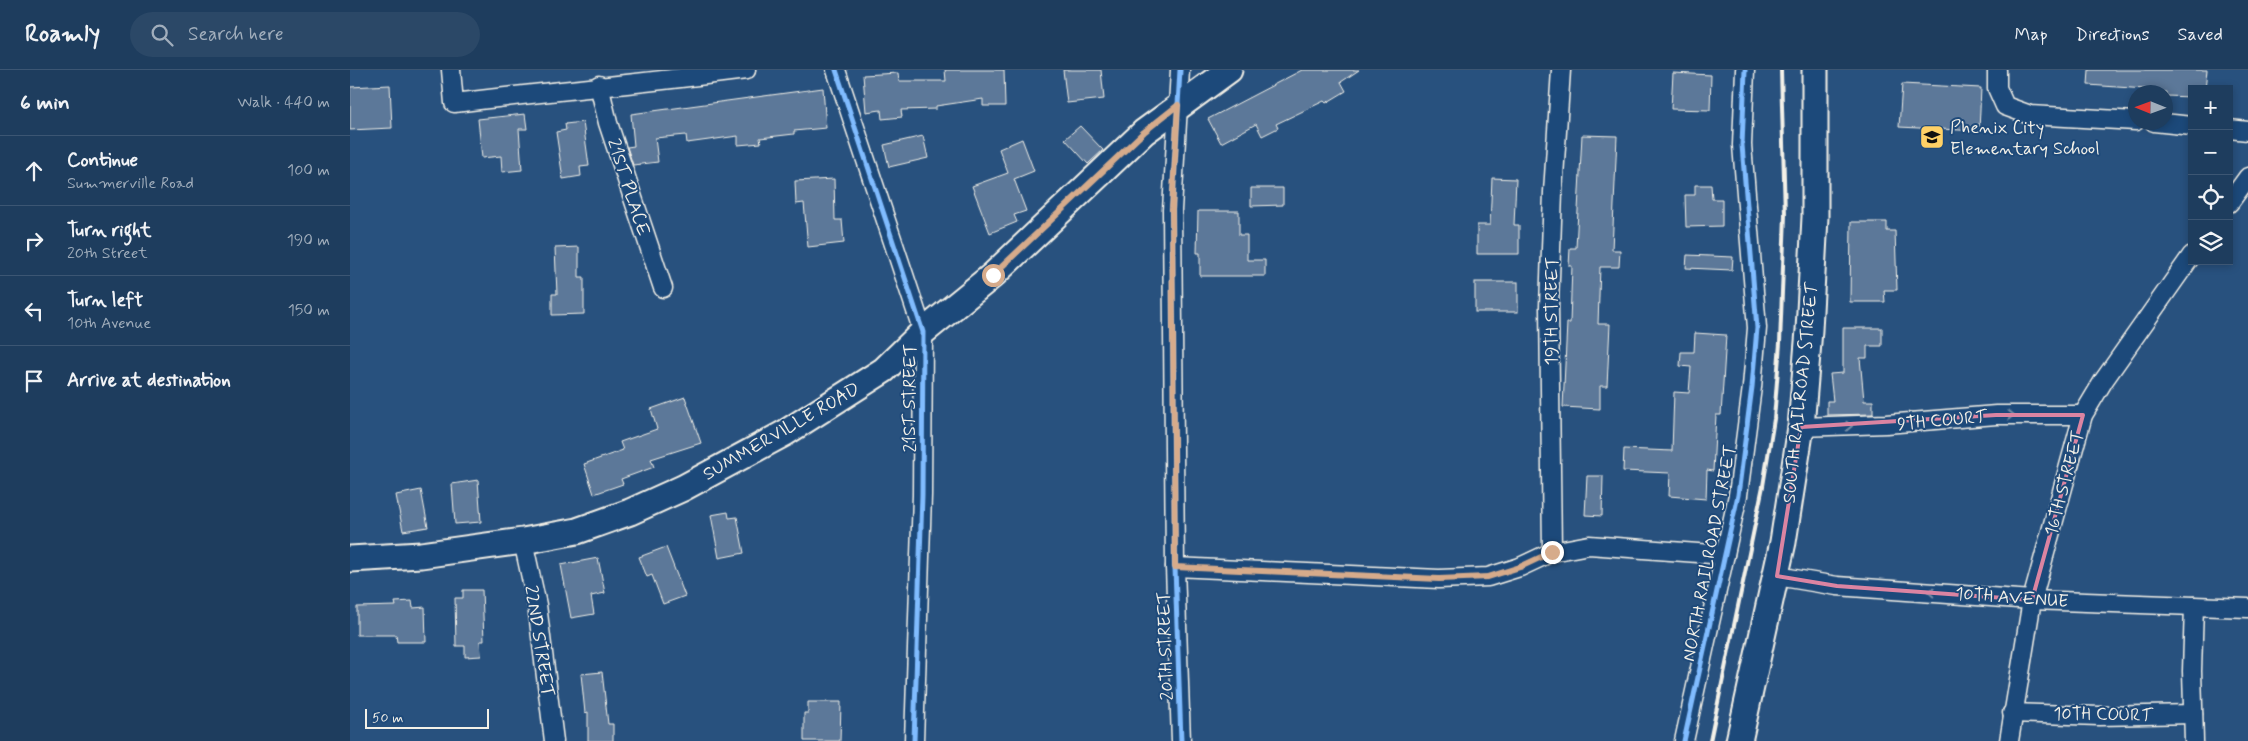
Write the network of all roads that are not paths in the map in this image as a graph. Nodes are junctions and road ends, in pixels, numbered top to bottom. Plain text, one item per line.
1 (451, 70) edge
2 (746, 70) edge
3 (836, 70) edge
4 (1180, 70) edge
5 (1229, 70) edge
6 (1561, 70) edge
7 (1744, 70) edge
8 (1815, 70) edge
9 (1997, 70) edge
10 (599, 85) junction
11 (1178, 105) junction
12 (2128, 121) edge
13 (2173, 124) edge
14 (2188, 126) edge
15 (2233, 129) edge
16 (2248, 131) edge
17 (2248, 177) edge
18 (2233, 198) edge
19 (2188, 262) edge
20 (663, 288) dead end
21 (923, 332) junction
22 (2083, 415) junction
23 (1801, 427) junction
24 (523, 541) junction
25 (1552, 552) junction
26 (1725, 555) junction
27 (350, 559) edge
28 (1175, 567) junction
29 (1777, 576) junction
30 (2032, 600) junction
31 (2194, 606) junction
32 (2248, 608) edge
33 (2012, 713) junction
34 (2193, 714) junction
35 (554, 741) edge
36 (914, 741) edge
37 (1181, 741) edge
38 (1684, 741) edge
39 (1739, 741) edge
40 (2009, 741) edge
41 (2194, 741) edge

1 - 10 street
2 - 10 street
3 - 21 street, 21ST STREET
4 - 11 street, 20TH STREET
5 - 11 main road, SUMMERVILLE ROAD
6 - 25 street, 19TH STREET
7 - 26 street, NORTH RAILROAD STREET
8 - 23 main road, SOUTH RAILROAD STREET
9 - 12 street
10 - 20 street, 21ST PLACE
11 - 21 main road, SUMMERVILLE ROAD
11 - 28 street, 20TH STREET
13 - 14 street
15 - 16 street
17 - 18 street
19 - 22 street, 16TH STREET
21 - 24 main road, SUMMERVILLE ROAD
21 - 36 street, 21ST STREET
23 -> 22 street, 9TH COURT
22 - 30 street, 16TH STREET
23 - 29 main road, SOUTH RAILROAD STREET
24 - 27 main road, SUMMERVILLE ROAD
24 - 35 street, 22ND STREET
25 - 26 street
25 - 28 street
26 - 38 street, NORTH RAILROAD STREET
28 - 37 street, 20TH STREET
30 -> 29 street, 10TH AVENUE
29 - 39 main road, SOUTH RAILROAD STREET
30 - 31 street, 10TH AVENUE
30 - 33 street, 16TH STREET
31 - 32 street, 10TH AVENUE
31 - 34 street
33 - 34 street, 10TH COURT
33 - 40 street, 16TH STREET
34 - 41 street

